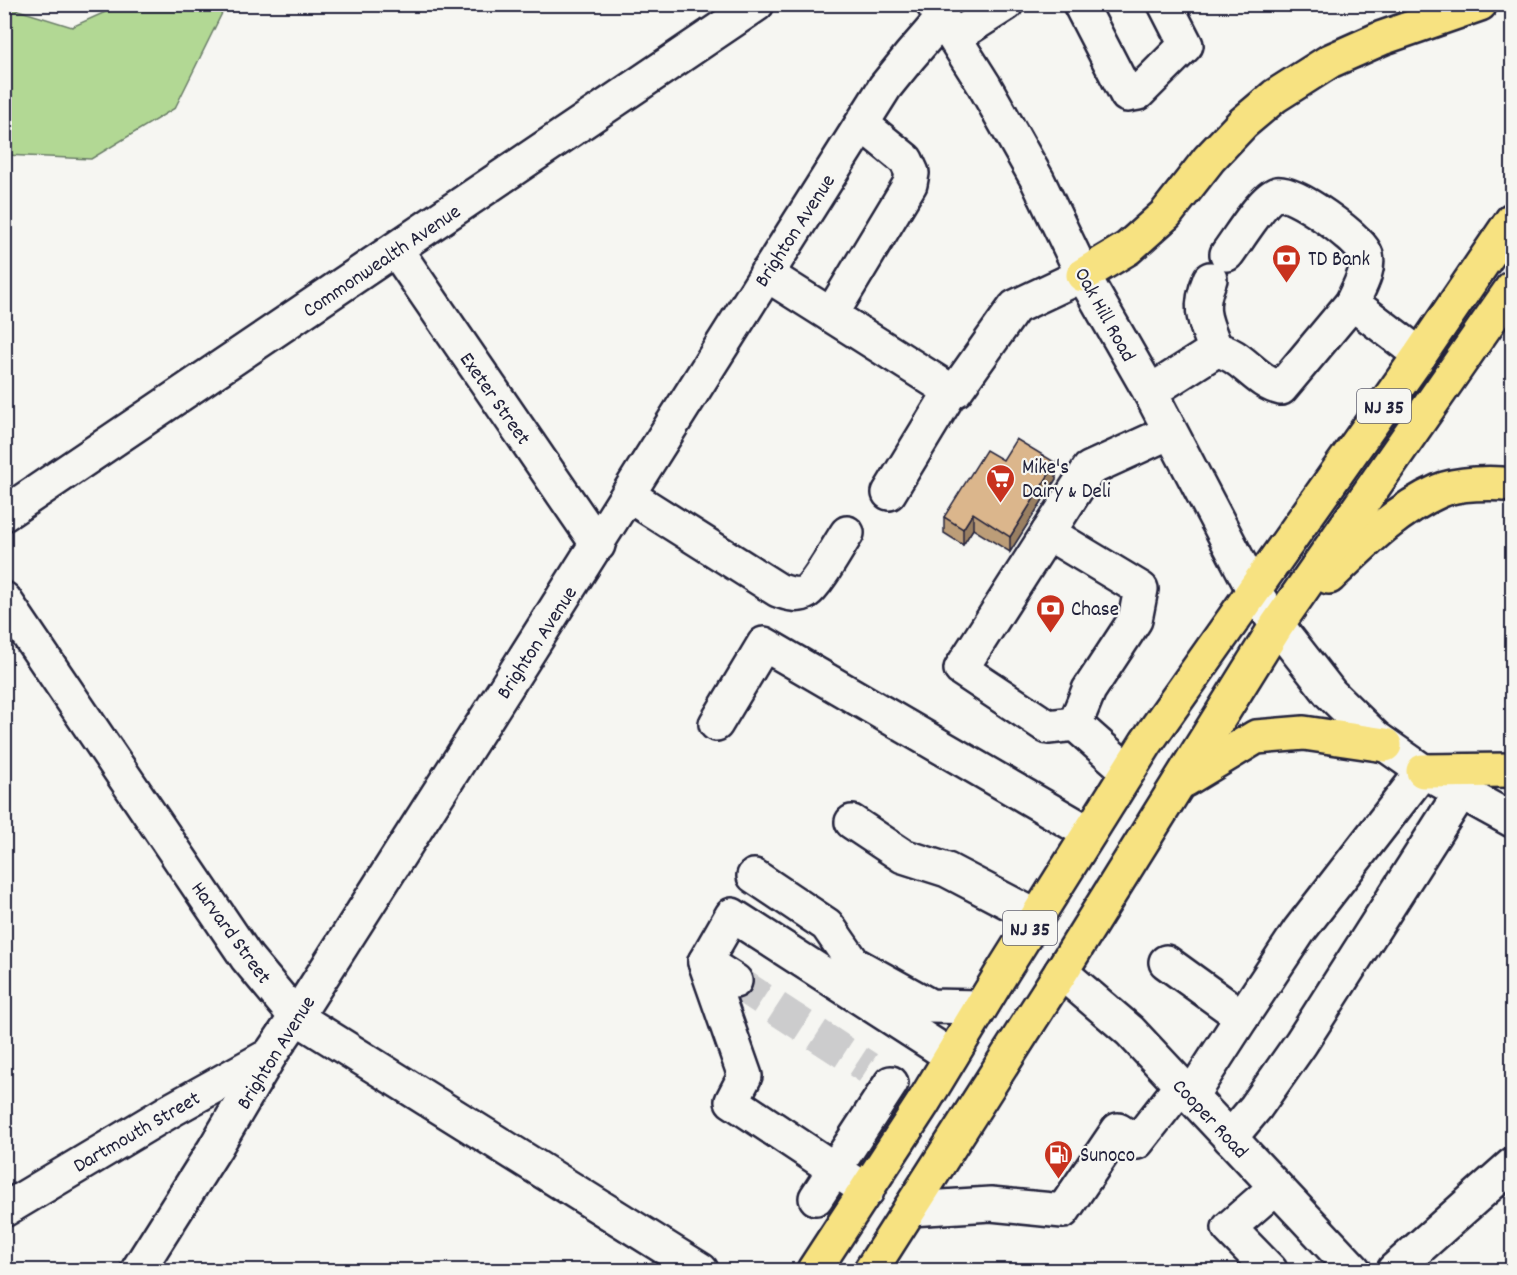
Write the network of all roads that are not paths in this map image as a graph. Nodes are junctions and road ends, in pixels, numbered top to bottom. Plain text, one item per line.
1 (757, 4) edge
2 (1006, 4) edge
3 (1080, 4) edge
4 (1165, 4) edge
5 (1480, 4) edge
6 (943, 20) edge
7 (862, 124) junction
8 (1512, 220) edge
9 (396, 250) junction
10 (766, 274) junction
11 (1083, 275) junction
12 (1512, 288) edge
13 (1352, 303) junction
14 (831, 315) junction
15 (1216, 350) junction
16 (1420, 355) junction
17 (951, 391) junction
18 (1150, 392) junction
19 (1170, 432) junction
20 (1512, 485) edge
21 (889, 493) dead end
22 (628, 495) junction
23 (4, 514) edge
24 (847, 532) dead end
25 (1048, 533) junction
26 (598, 545) junction
27 (1254, 591) junction
28 (4, 599) edge
29 (1277, 626) junction
30 (716, 724) dead end
31 (1075, 724) junction
32 (1385, 745) junction
33 (1512, 770) edge
34 (1128, 771) junction
35 (1423, 771) junction
36 (1179, 784) junction
37 (1461, 792) junction
38 (1512, 820) edge
39 (852, 822) dead end
40 (1089, 833) junction
41 (754, 876) dead end
42 (1037, 917) junction
43 (705, 962) junction
44 (1166, 962) dead end
45 (1061, 972) junction
46 (735, 981) tunnel mouth
47 (980, 1008) junction
48 (297, 1017) junction
49 (1242, 1017) junction
50 (270, 1055) junction
51 (951, 1056) junction
52 (1186, 1091) junction
53 (923, 1103) junction
54 (866, 1121) junction
55 (1230, 1138) junction
56 (898, 1142) junction
57 (1512, 1165) edge
58 (835, 1171) junction
59 (1276, 1187) junction
60 (867, 1191) junction
61 (816, 1198) dead end
62 (910, 1209) junction
63 (4, 1210) edge
64 (138, 1270) edge
65 (701, 1270) edge
66 (814, 1270) edge
67 (871, 1270) edge
68 (1270, 1270) edge
69 (1354, 1270) edge
70 (1394, 1270) edge

1 - 9 street, Commonwealth Avenue
2 - 6 street, Brighton Avenue
3 - 4 street
5 - 11 highway
6 - 7 street, Brighton Avenue
6 - 11 street, Oak Hill Road
7 - 10 street, Brighton Avenue
7 - 14 street
8 - 16 highway, NJ 35
9 - 23 street, Commonwealth Avenue
9 - 26 street, Exeter Street
10 - 14 street
10 - 22 street, Brighton Avenue
11 - 17 street
11 - 18 street, Oak Hill Road
12 - 29 highway, NJ 35
13 - 15 street
13 - 15 street
13 - 16 street
14 - 17 street
15 - 18 street
16 - 27 highway, NJ 35
17 - 21 street
18 - 19 street, Oak Hill Road
19 - 25 street
19 - 27 street, Oak Hill Road
20 - 29 highway
22 - 24 street
22 - 26 street, Brighton Avenue
25 - 31 street
25 - 31 street
26 - 48 street, Brighton Avenue
27 - 29 street, Oak Hill Road
27 - 34 highway, NJ 35
28 - 48 street, Harvard Street
29 - 32 street, Oak Hill Road
29 - 36 highway, NJ 35
30 - 40 street
31 - 34 street
32 - 35 street, Oak Hill Road
32 - 36 highway
33 - 35 highway
34 - 40 highway, NJ 35
35 - 37 street, Oak Hill Road
35 - 49 street
36 - 45 highway, NJ 35
37 - 38 street, Oak Hill Road
37 - 55 street
39 - 42 street
40 - 42 highway, NJ 35
41 - 47 street
42 - 47 highway, NJ 35
43 - 46 street
43 - 51 street
43 - 58 street
44 - 49 street
45 - 52 street, Cooper Road
45 - 62 highway, NJ 35
47 - 51 highway, NJ 35
48 - 50 street, Brighton Avenue
48 - 65 street, Harvard Street
49 - 52 street
50 - 63 street, Dartmouth Street
50 - 64 street, Brighton Avenue
51 - 53 highway, NJ 35
52 - 55 street, Cooper Road
52 - 62 street
53 - 54 street
53 - 56 highway, NJ 35
54 - 56 street
54 - 58 street
55 - 59 street, Cooper Road
56 - 60 highway, NJ 35
57 - 70 street
58 - 60 street
58 - 61 street
59 - 68 street
59 - 69 street, Cooper Road
60 - 66 highway, NJ 35
62 - 67 highway, NJ 35

